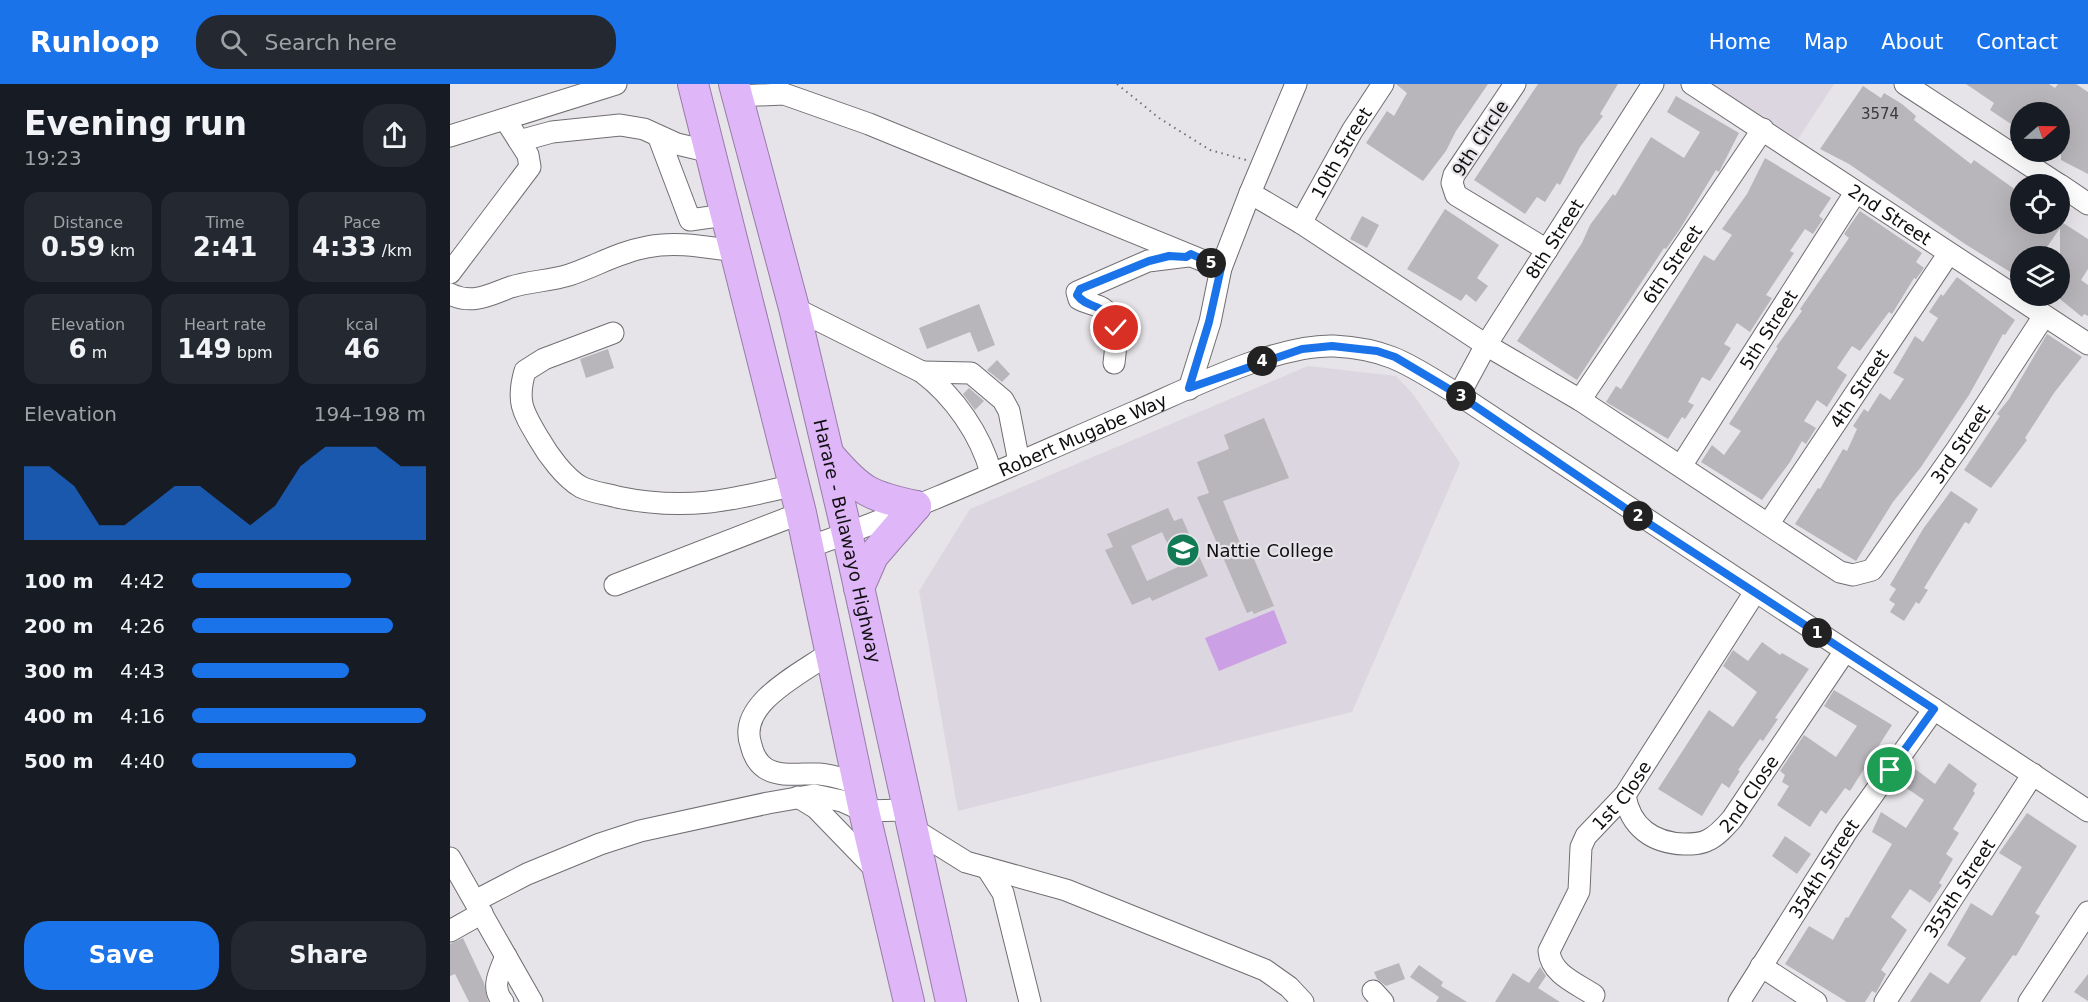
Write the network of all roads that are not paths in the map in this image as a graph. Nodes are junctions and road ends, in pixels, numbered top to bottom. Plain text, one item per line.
1 (616, 84) edge
2 (693, 84) edge
3 (1296, 84) edge
4 (1383, 84) edge
5 (1515, 84) edge
6 (1653, 84) edge
7 (1692, 84) edge
8 (1905, 84) edge
9 (735, 90) edge
10 (505, 119) junction
11 (1763, 129) junction
12 (450, 136) edge
13 (659, 138) junction
14 (519, 141) junction
15 (711, 152) junction
16 (2042, 174) edge
17 (2070, 192) edge
18 (1250, 193) junction
19 (1855, 193) junction
20 (2088, 204) edge
21 (725, 215) junction
22 (1301, 223) junction
23 (1547, 250) junction
24 (734, 251) junction
25 (1949, 252) junction
26 (1191, 254) junction
27 (1221, 268) junction
28 (450, 273) edge
29 (450, 294) edge
30 (794, 308) junction
31 (2044, 316) junction
32 (613, 333) dead end
33 (2088, 344) edge
34 (1486, 345) junction
35 (1114, 363) dead end
36 (922, 372) junction
37 (1189, 388) junction
38 (1459, 395) junction
39 (1580, 400) junction
40 (827, 452) junction
41 (1019, 462) junction
42 (1682, 466) junction
43 (991, 473) junction
44 (798, 499) junction
45 (915, 506) junction
46 (1769, 523) junction
47 (847, 533) junction
48 (809, 547) junction
49 (615, 585) dead end
50 (859, 588) junction
51 (1755, 592) junction
52 (1845, 651) junction
53 (831, 652) junction
54 (1934, 709) junction
55 (2033, 774) junction
56 (1625, 795) junction
57 (798, 797) junction
58 (862, 797) junction
59 (2088, 812) edge
60 (908, 818) junction
61 (450, 858) edge
62 (987, 868) junction
63 (879, 874) junction
64 (478, 907) junction
65 (2088, 912) edge
66 (450, 932) edge
67 (506, 956) junction
68 (1761, 966) junction
69 (1594, 994) dead end
70 (503, 1002) edge
71 (532, 1002) edge
72 (909, 1002) edge
73 (951, 1002) edge
74 (1030, 1002) edge
75 (1304, 1002) edge
76 (1739, 1002) edge
77 (1816, 1002) edge
78 (1885, 1002) edge
79 (2029, 1002) edge

1 - 10 street
2 - 15 highway
3 - 18 street
4 - 22 street, 10th Street
5 - 23 street, 9th Circle
6 - 23 street, 8th Street
7 - 11 street, 2nd Street
8 - 16 street
9 - 26 street
9 - 30 highway, Harare - Bulawayo Highway
10 - 12 street
10 - 14 street
11 - 19 street, 2nd Street
11 - 39 street, 6th Street
13 - 14 street
13 - 15 street
13 - 21 street
14 - 28 street
15 - 21 highway
17 - 20 street
18 - 22 street
18 - 27 street
19 - 25 street, 2nd Street
19 - 42 street, 5th Street
21 - 24 highway
22 - 34 street
23 - 34 street, 8th Street
24 - 29 street
24 - 44 highway
25 - 31 street, 2nd Street
25 - 46 street, 4th Street
26 - 27 street
26 - 35 street
27 - 37 street
30 - 36 street
30 - 40 highway, Harare - Bulawayo Highway
31 - 33 street, 2nd Street
31 - 46 street, 3rd Street
32 - 44 street
34 - 38 street, 8th Street
34 - 39 street
36 - 41 street
36 - 43 street
37 - 38 street, Robert Mugabe Way
37 - 41 street, Robert Mugabe Way
38 - 51 street, Robert Mugabe Way
39 - 42 street
40 - 45 highway
40 - 47 highway, Harare - Bulawayo Highway
41 - 43 street, Robert Mugabe Way
42 - 46 street
43 - 45 street, Robert Mugabe Way
44 - 48 highway
44 - 49 street
45 - 47 street, Robert Mugabe Way
45 - 50 highway
47 - 48 street, Robert Mugabe Way
47 - 50 highway, Harare - Bulawayo Highway
48 - 53 highway
50 - 60 highway, Harare - Bulawayo Highway
51 - 52 street, Robert Mugabe Way
51 - 56 street, 1st Close
52 - 54 street, Robert Mugabe Way
52 - 56 street, 2nd Close
53 - 58 highway
53 - 58 street
54 - 55 street, Robert Mugabe Way
54 - 68 street, 354th Street
55 - 59 street, Robert Mugabe Way
55 - 78 street, 355th Street
56 - 69 street, 1st Close
57 - 58 street
57 - 63 street
57 - 64 street
58 - 60 street
58 - 63 highway
60 - 62 street
60 - 73 highway, Harare - Bulawayo Highway
61 - 64 street
62 - 74 street
62 - 75 street
63 - 72 highway
64 - 66 street
64 - 67 street
65 - 79 street
67 - 70 street
67 - 71 street
68 - 76 street, 354th Street
68 - 77 street

